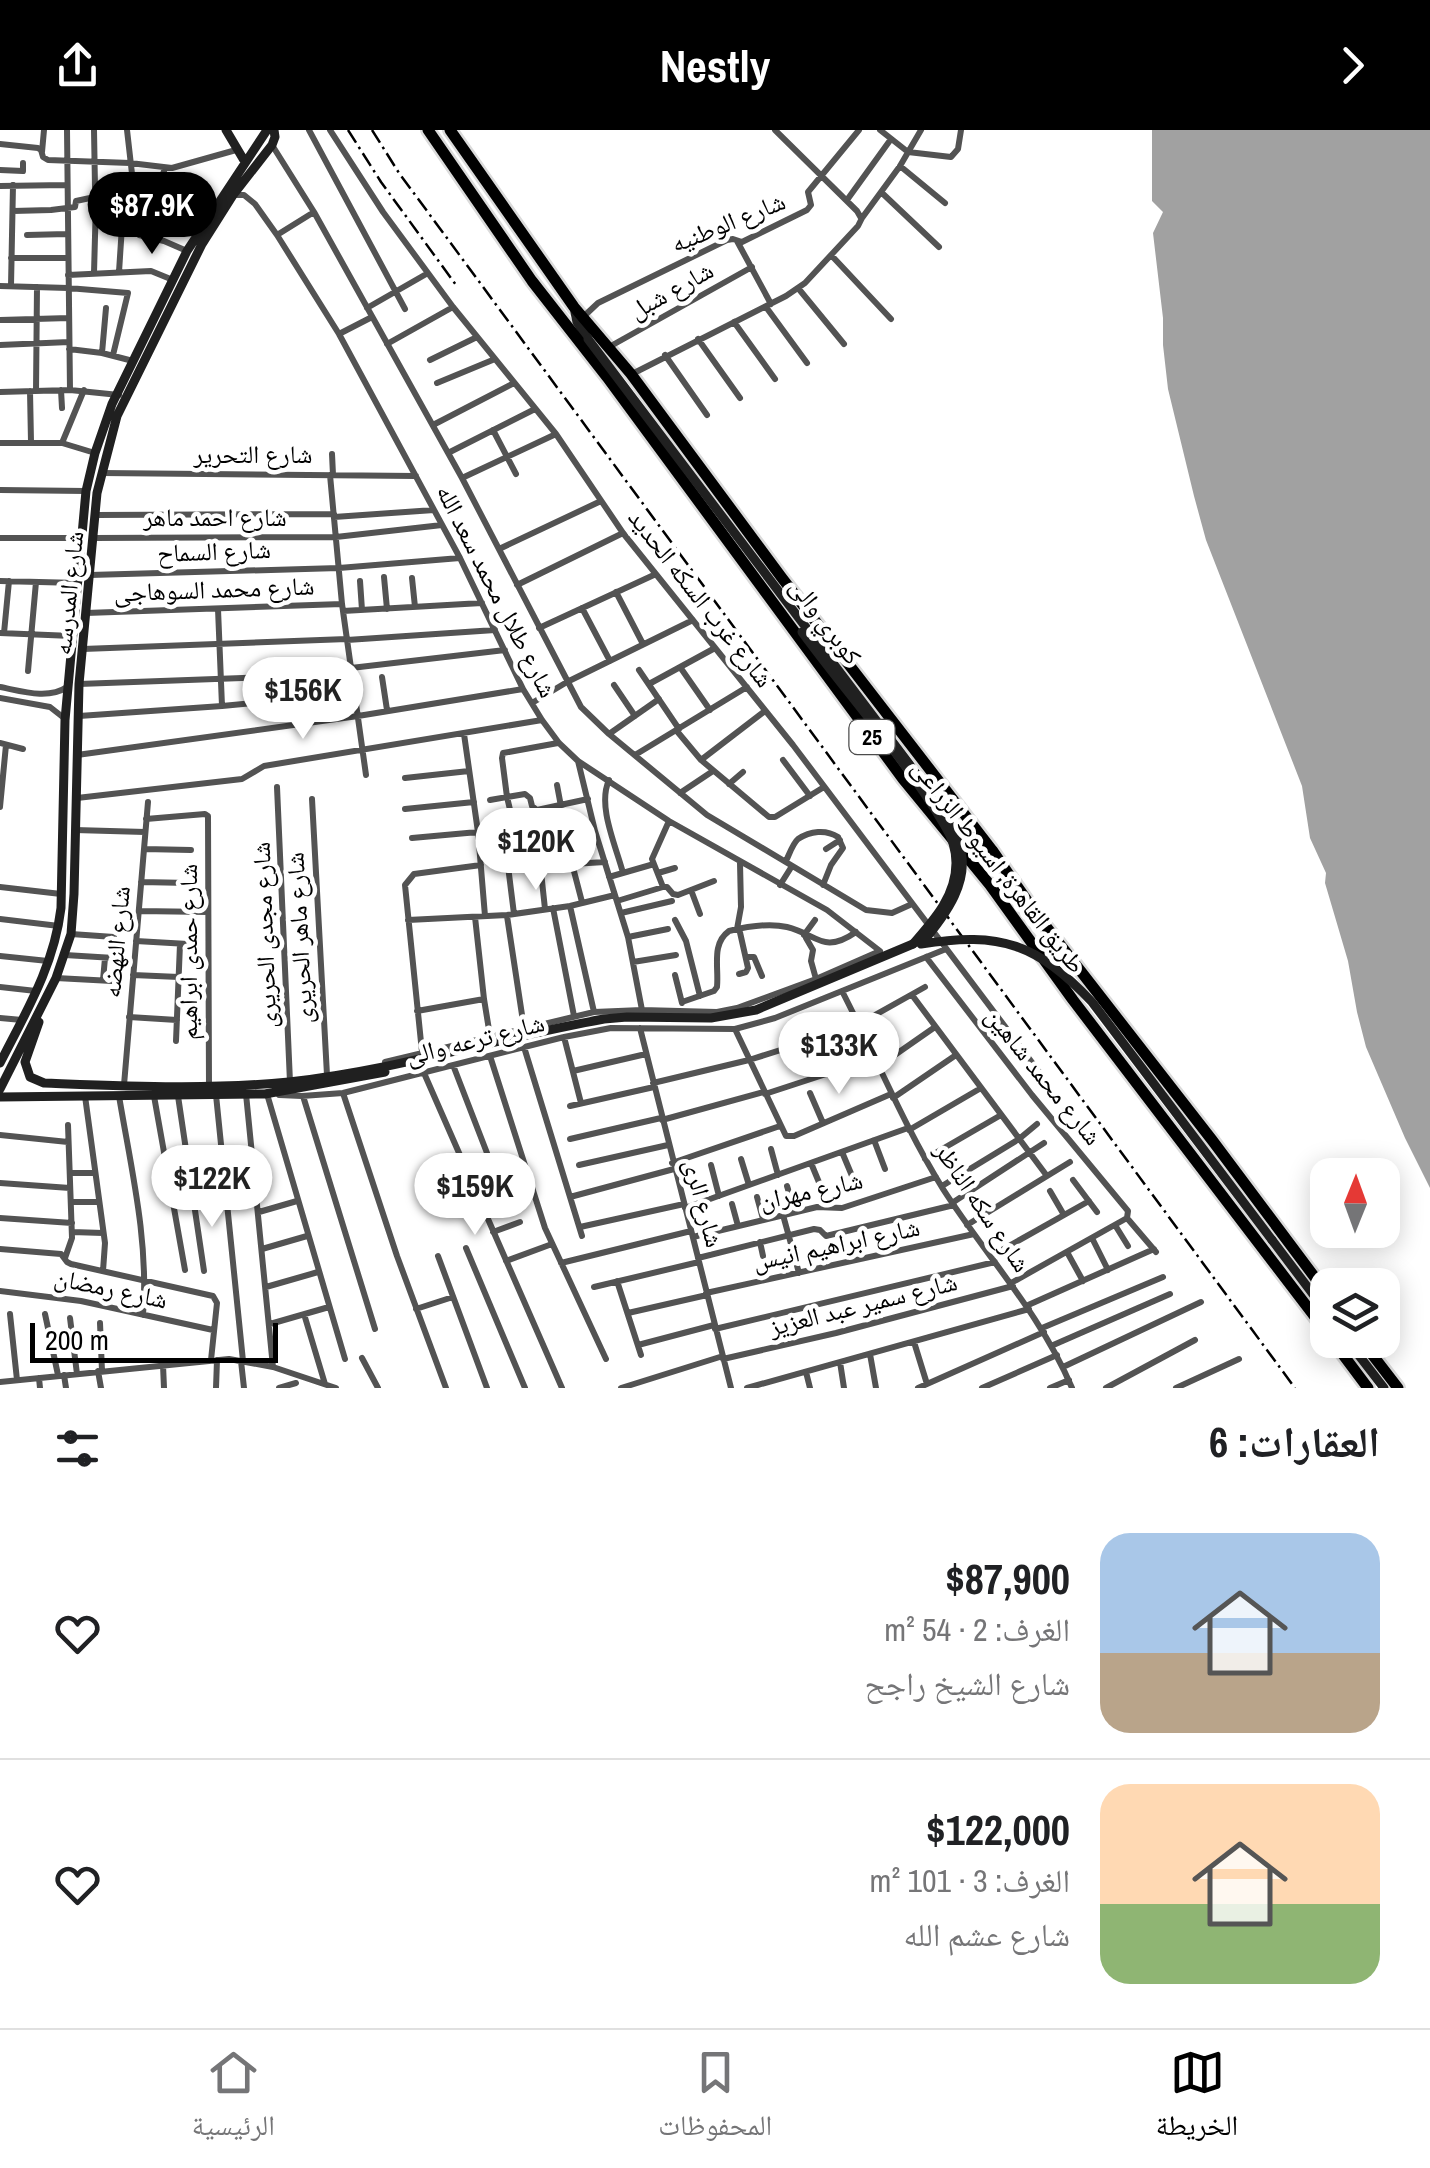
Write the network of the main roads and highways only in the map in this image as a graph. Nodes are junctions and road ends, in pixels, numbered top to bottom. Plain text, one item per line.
1 (226, 130) edge
2 (271, 130) edge
3 (428, 130) edge
4 (450, 130) edge
5 (245, 162) junction
6 (228, 196) junction
7 (579, 315) junction
8 (120, 396) junction
9 (95, 473) junction
10 (706, 511) junction
11 (88, 538) junction
12 (1006, 870) junction
13 (990, 885) junction
14 (60, 908) junction
15 (74, 908) junction
16 (1037, 915) junction
17 (1018, 924) junction
18 (917, 944) junction
19 (41, 1009) junction
20 (4, 1049) edge
21 (0, 1064) edge
22 (345, 1073) joint
23 (0, 1093) edge
24 (265, 1094) joint
25 (1243, 1182) junction
26 (1310, 1271) edge
27 (1310, 1290) edge
28 (1310, 1311) edge
29 (1346, 1358) edge
30 (1361, 1358) edge
31 (1375, 1358) edge
32 (1368, 1388) edge
33 (1384, 1388) edge
34 (1398, 1388) edge

1 - 5 main road
2 - 5 main road, شارع المدرسه
2 - 6 main road, شارع المدرسه
3 - 10 highway, طريق القاهرة, اسيوط الزراعى / 25
4 - 7 highway, طريق القاهرة, اسيوط الزراعى / 25
5 - 6 main road, شارع المدرسه
6 - 8 main road, شارع المدرسه
6 - 8 main road, شارع المدرسه
7 - 12 highway, طريق القاهرة, اسيوط الزراعى / 25
7 - 18 main road, كوبري والى, bridge
8 - 9 main road, شارع المدرسه
8 - 9 main road, شارع المدرسه
9 - 11 main road, شارع المدرسه
9 - 11 main road, شارع المدرسه
10 - 13 highway, طريق القاهرة, اسيوط الزراعى / 25
10 - 18 main road, كوبري والى, bridge
11 - 14 main road, شارع المدرسه
11 - 15 main road, شارع المدرسه
12 - 13 highway
12 - 16 highway, طريق القاهرة, اسيوط الزراعى / 25
13 - 17 highway, طريق القاهرة, اسيوط الزراعى / 25
14 - 15 main road
14 - 20 main road, شارع المدرسه
15 - 19 main road, شارع المدرسه
16 - 17 highway
16 - 25 highway, طريق القاهرة, اسيوط الزراعى / 25
17 - 28 highway, طريق القاهرة, اسيوط الزراعى / 25
18 - 22 main road, كوبري والى
18 - 24 main road, كوبري والى
18 - 25 main road, كوبري والى, bridge
18 - 27 main road, كوبري والى, bridge
19 - 22 main road, شارع ترعه والى
19 - 23 main road, شارع المدرسه
20 - 21 main road, شارع المدرسه
23 - 24 main road, شارع ترعه والى
25 - 26 highway, طريق القاهرة, اسيوط الزراعى / 25
29 - 32 highway, طريق القاهرة, اسيوط الزراعى / 25
30 - 33 main road
31 - 34 highway

